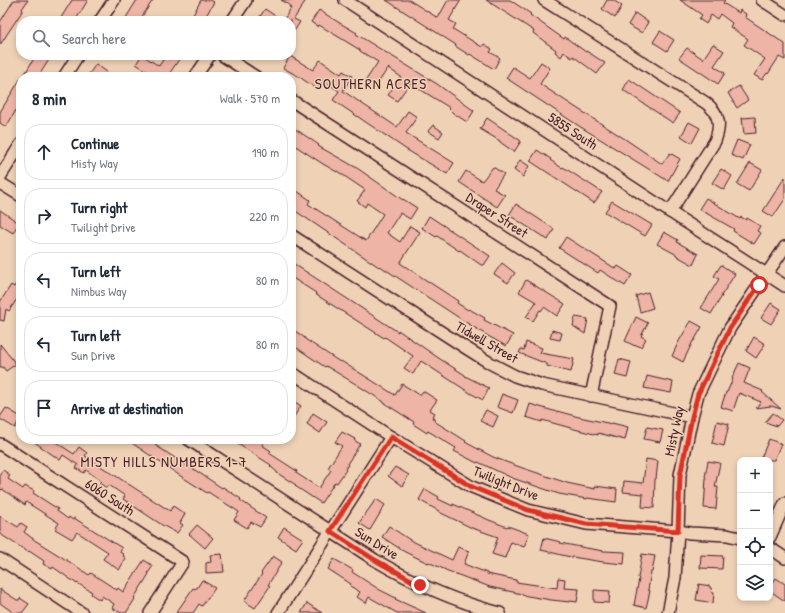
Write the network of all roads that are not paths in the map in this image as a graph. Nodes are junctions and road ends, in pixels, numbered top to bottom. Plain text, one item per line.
1 (114, 0) edge
2 (246, 0) edge
3 (345, 0) edge
4 (544, 0) edge
5 (762, 0) edge
6 (785, 15) edge
7 (103, 16) edge
8 (235, 16) edge
9 (75, 60) edge
10 (207, 60) edge
11 (230, 60) edge
12 (67, 72) edge
13 (198, 72) edge
14 (248, 72) edge
15 (296, 103) edge
16 (16, 152) edge
17 (0, 177) edge
18 (0, 183) edge
19 (16, 193) edge
20 (670, 212) junction
21 (296, 238) edge
22 (785, 247) edge
23 (767, 274) junction
24 (785, 286) edge
25 (296, 375) edge
26 (591, 396) junction
27 (692, 417) junction
28 (391, 437) junction
29 (0, 444) edge
30 (196, 444) edge
31 (785, 503) edge
32 (773, 530) edge
33 (330, 531) junction
34 (678, 531) junction
35 (737, 537) edge
36 (773, 550) edge
37 (785, 558) edge
38 (0, 559) edge
39 (82, 613) edge
40 (150, 613) edge
41 (278, 613) edge
42 (500, 613) edge
43 (668, 613) edge

1 - 7 street
2 - 8 street
3 - 20 street, 5855 South
4 - 20 street
5 - 6 street
9 - 12 street
10 - 13 street
11 - 14 street
15 - 26 street, Draper Street
16 - 17 street
18 - 19 street
20 - 23 street, 5855 South
21 - 26 street, Tidwell Street
22 - 23 street, Misty Way
23 - 24 street, 5855 South
23 - 27 street, Misty Way
25 - 28 street, Twilight Drive
26 - 27 street, Tidwell Street
27 - 34 street, Misty Way
28 - 33 street
28 - 34 street, Twilight Drive
29 - 40 street, 6060 South
30 - 33 street, Sun Drive
31 - 32 street
33 - 41 street
33 - 42 street, Sun Drive
34 - 35 street, Twilight Drive
34 - 43 street, Misty Way
36 - 37 street
38 - 39 street

